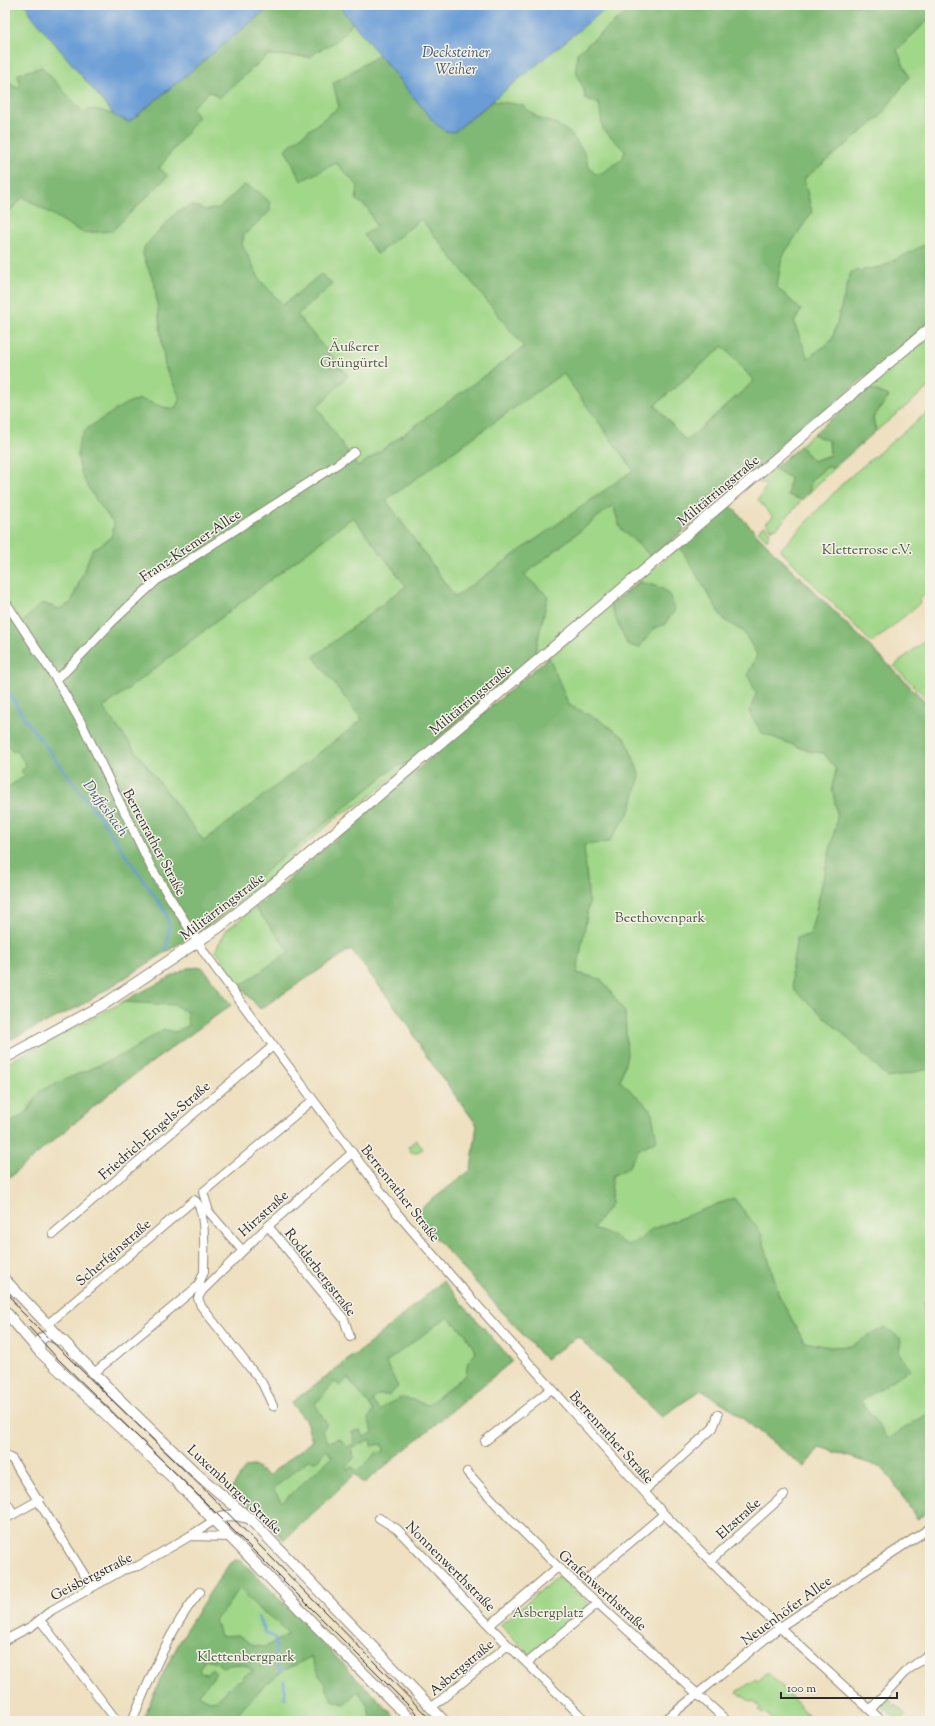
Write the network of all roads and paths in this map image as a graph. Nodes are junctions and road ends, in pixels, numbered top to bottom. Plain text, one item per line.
1 (930, 328) edge
2 (354, 452) dead end
3 (5, 601) edge
4 (56, 679) junction
5 (198, 942) junction
6 (273, 1046) junction
7 (5, 1058) edge
8 (312, 1100) junction
9 (352, 1153) junction
10 (268, 1226) junction
11 (53, 1234) dead end
12 (242, 1250) junction
13 (5, 1280) edge
14 (5, 1310) edge
15 (48, 1324) junction
16 (350, 1337) dead end
17 (66, 1343) junction
18 (39, 1351) junction
19 (94, 1372) junction
20 (551, 1389) junction
21 (273, 1406) dead end
22 (718, 1415) dead end
23 (485, 1441) dead end
24 (5, 1459) edge
25 (467, 1472) dead end
26 (644, 1491) junction
27 (220, 1493) junction
28 (784, 1495) dead end
29 (5, 1500) edge
30 (38, 1500) junction
31 (14, 1514) junction
32 (664, 1514) junction
33 (216, 1518) junction
34 (379, 1518) dead end
35 (250, 1519) junction
36 (5, 1520) edge
37 (930, 1528) edge
38 (190, 1536) junction
39 (230, 1537) junction
40 (710, 1561) junction
41 (558, 1567) junction
42 (587, 1578) dead end
43 (92, 1587) junction
44 (200, 1592) dead end
45 (598, 1603) junction
46 (40, 1620) junction
47 (490, 1625) junction
48 (780, 1627) junction
49 (5, 1640) edge
50 (508, 1645) junction
51 (930, 1654) edge
52 (527, 1663) junction
53 (698, 1693) junction
54 (431, 1708) junction
55 (870, 1710) junction
56 (117, 1721) edge
57 (132, 1721) edge
58 (412, 1721) edge
59 (444, 1721) edge
60 (586, 1721) edge
61 (664, 1721) edge
62 (727, 1721) edge
63 (882, 1721) edge

1 - 5 main road, Militärringstraße
2 - 4 street, Franz-Kremer-Allee
3 - 4 street, Berrenrather Straße
4 - 5 street, Berrenrather Straße
5 - 6 street, Berrenrather Straße
5 - 7 main road, Militärringstraße
6 - 8 street, Berrenrather Straße
6 - 11 street, Friedrich-Engels-Straße
8 - 9 street, Berrenrather Straße
8 - 12 street
9 - 10 street, Hirzstraße
9 - 20 street, Berrenrather Straße
10 - 12 street, Hirzstraße
10 - 16 street, Rodderbergstraße
12 - 21 street, Hirzstraße
13 - 15 main road, Luxemburger Straße
14 - 18 main road
15 - 17 main road, Luxemburger Straße
15 - 19 street, Scherfginstraße
17 - 18 main road
17 - 19 main road, Luxemburger Straße
18 - 33 main road
19 - 27 main road, Luxemburger Straße
20 - 23 street
20 - 26 street, Berrenrather Straße
22 - 26 street
24 - 30 street
25 - 41 street, Grafenwerthstraße
26 - 32 street, Berrenrather Straße
27 - 33 main road
27 - 35 main road, Luxemburger Straße
28 - 40 street, Elzstraße
29 - 31 street
30 - 31 street
30 - 43 street
31 - 36 street
32 - 40 street, Berrenrather Straße
32 - 42 street
33 - 35 main road
33 - 38 street, Geisbergstraße
33 - 39 main road
34 - 47 street, Nonnenwerthstraße
35 - 54 main road, Luxemburger Straße
37 - 48 street, Neuenhöfer Allee
38 - 39 street
38 - 43 street, Geisbergstraße
39 - 58 main road
40 - 48 street, Berrenrather Straße
41 - 45 street, Grafenwerthstraße
41 - 47 street
43 - 46 street, Geisbergstraße
44 - 57 street
45 - 52 street
45 - 53 street, Grafenwerthstraße
46 - 49 street, Geisbergstraße
46 - 56 street
47 - 50 street, Nonnenwerthstraße
48 - 53 street, Neuenhöfer Allee
48 - 55 street, Berrenrather Straße
50 - 52 street, Nonnenwerthstraße
50 - 54 street, Asbergstraße
51 - 55 street
52 - 60 street, Nonnenwerthstraße
53 - 61 street, Neuenhöfer Allee
53 - 62 street, Grafenwerthstraße
54 - 59 main road, Luxemburger Straße
55 - 63 street, Berrenrather Straße

